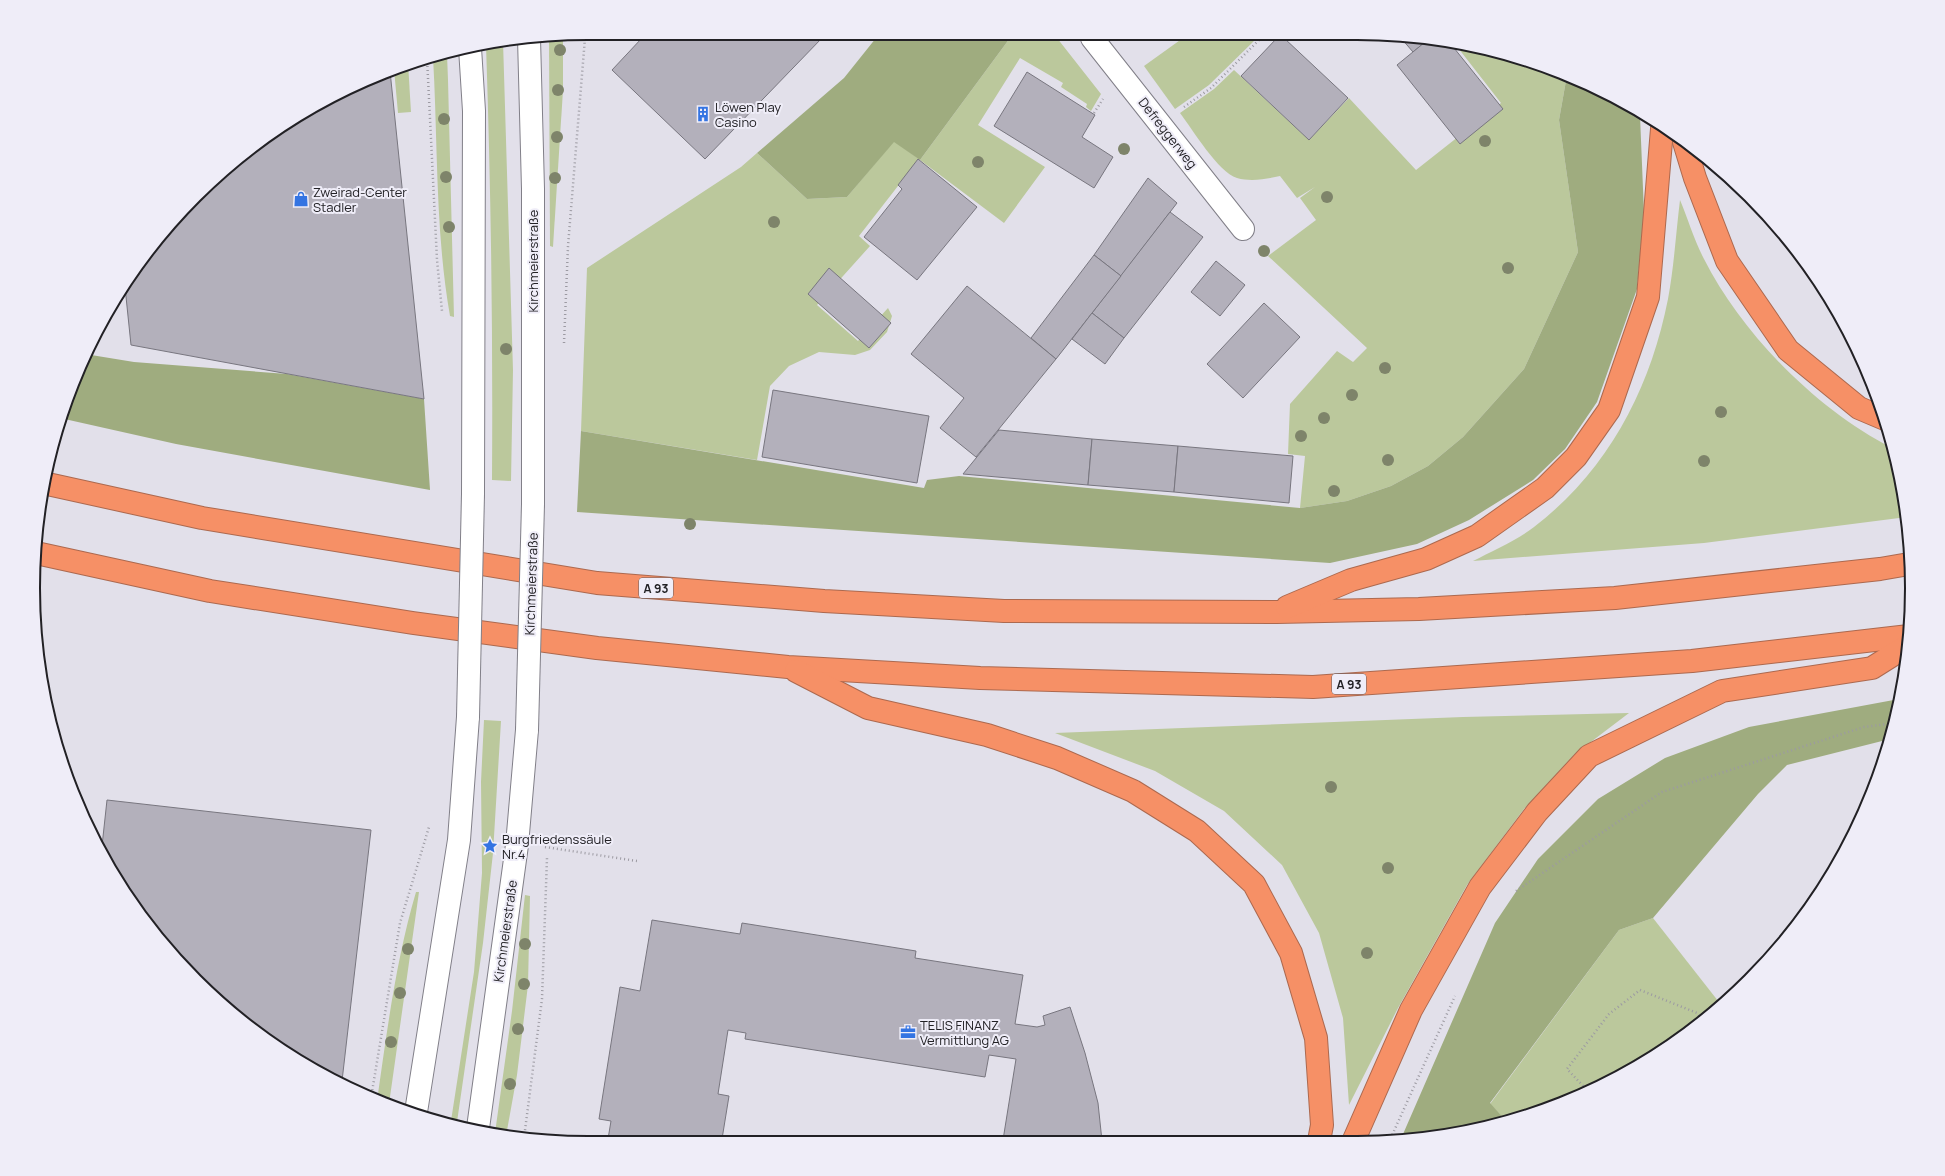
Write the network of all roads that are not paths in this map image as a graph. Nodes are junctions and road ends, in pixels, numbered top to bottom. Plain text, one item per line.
1 (1094, 40) edge
2 (529, 44) edge
3 (470, 53) edge
4 (1662, 132) edge
5 (1686, 150) edge
6 (1243, 229) dead end
7 (1877, 416) edge
8 (50, 485) edge
9 (41, 554) edge
10 (1904, 565) edge
11 (1277, 612) junction
12 (1903, 637) edge
13 (1901, 650) edge
14 (788, 666) junction
15 (417, 1108) edge
16 (478, 1124) edge
17 (1321, 1136) edge
18 (1356, 1136) edge

1 - 6 main road, Defreggerweg
2 - 16 main road, Kirchmeierstraße, bridge
3 - 15 main road, bridge
4 - 11 highway
5 - 7 highway
8 - 11 highway, A 93
9 - 14 highway, A 93
10 - 11 highway, A 93
12 - 14 highway, A 93
13 - 18 highway
14 - 17 highway

